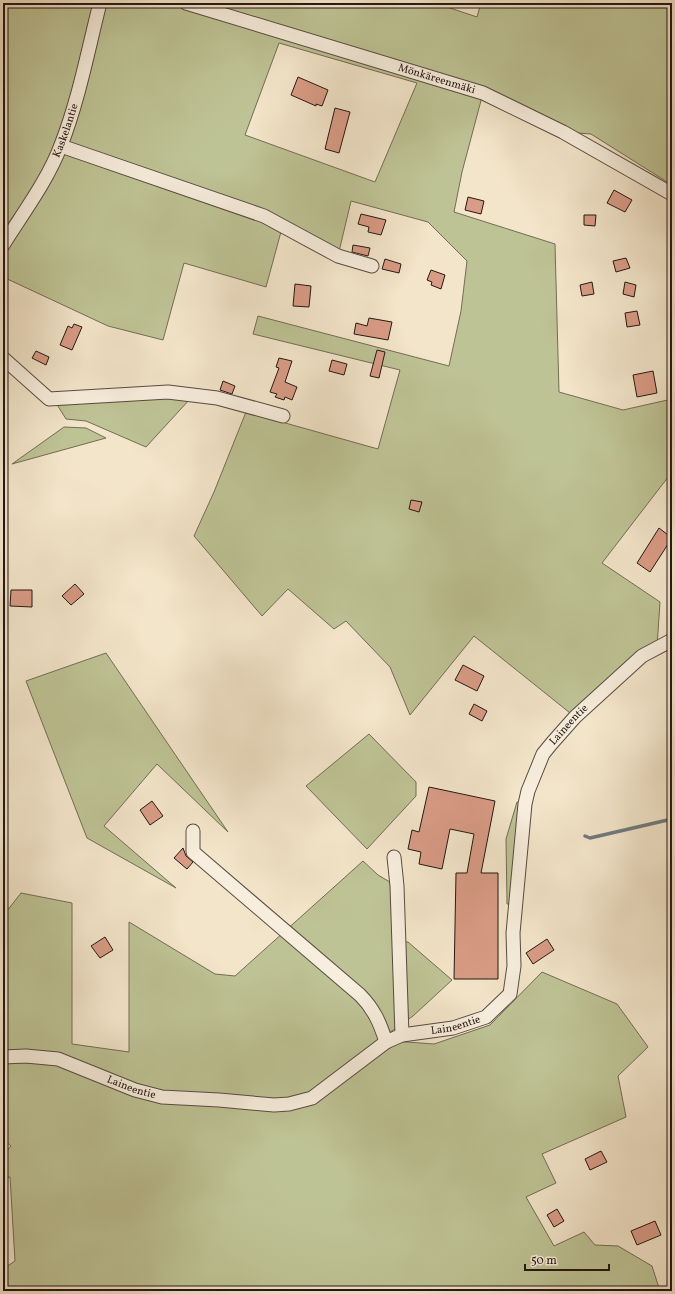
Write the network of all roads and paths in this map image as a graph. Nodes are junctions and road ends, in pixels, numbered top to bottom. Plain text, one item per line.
1 (100, 3) edge
2 (186, 3) edge
3 (61, 146) junction
4 (672, 194) edge
5 (3, 245) edge
6 (372, 266) dead end
7 (3, 358) edge
8 (283, 416) dead end
9 (672, 640) edge
10 (193, 831) dead end
11 (394, 857) dead end
12 (402, 1035) junction
13 (386, 1042) junction
14 (3, 1057) edge

1 - 3 street, Kaskelantie
2 - 4 street, Mönkäreenmäki
3 - 5 street, Kaskelantie
3 - 6 street
7 - 8 street
9 - 12 street, Laineentie
10 - 13 street
11 - 12 street
12 - 13 street, Laineentie
13 - 14 street, Laineentie

